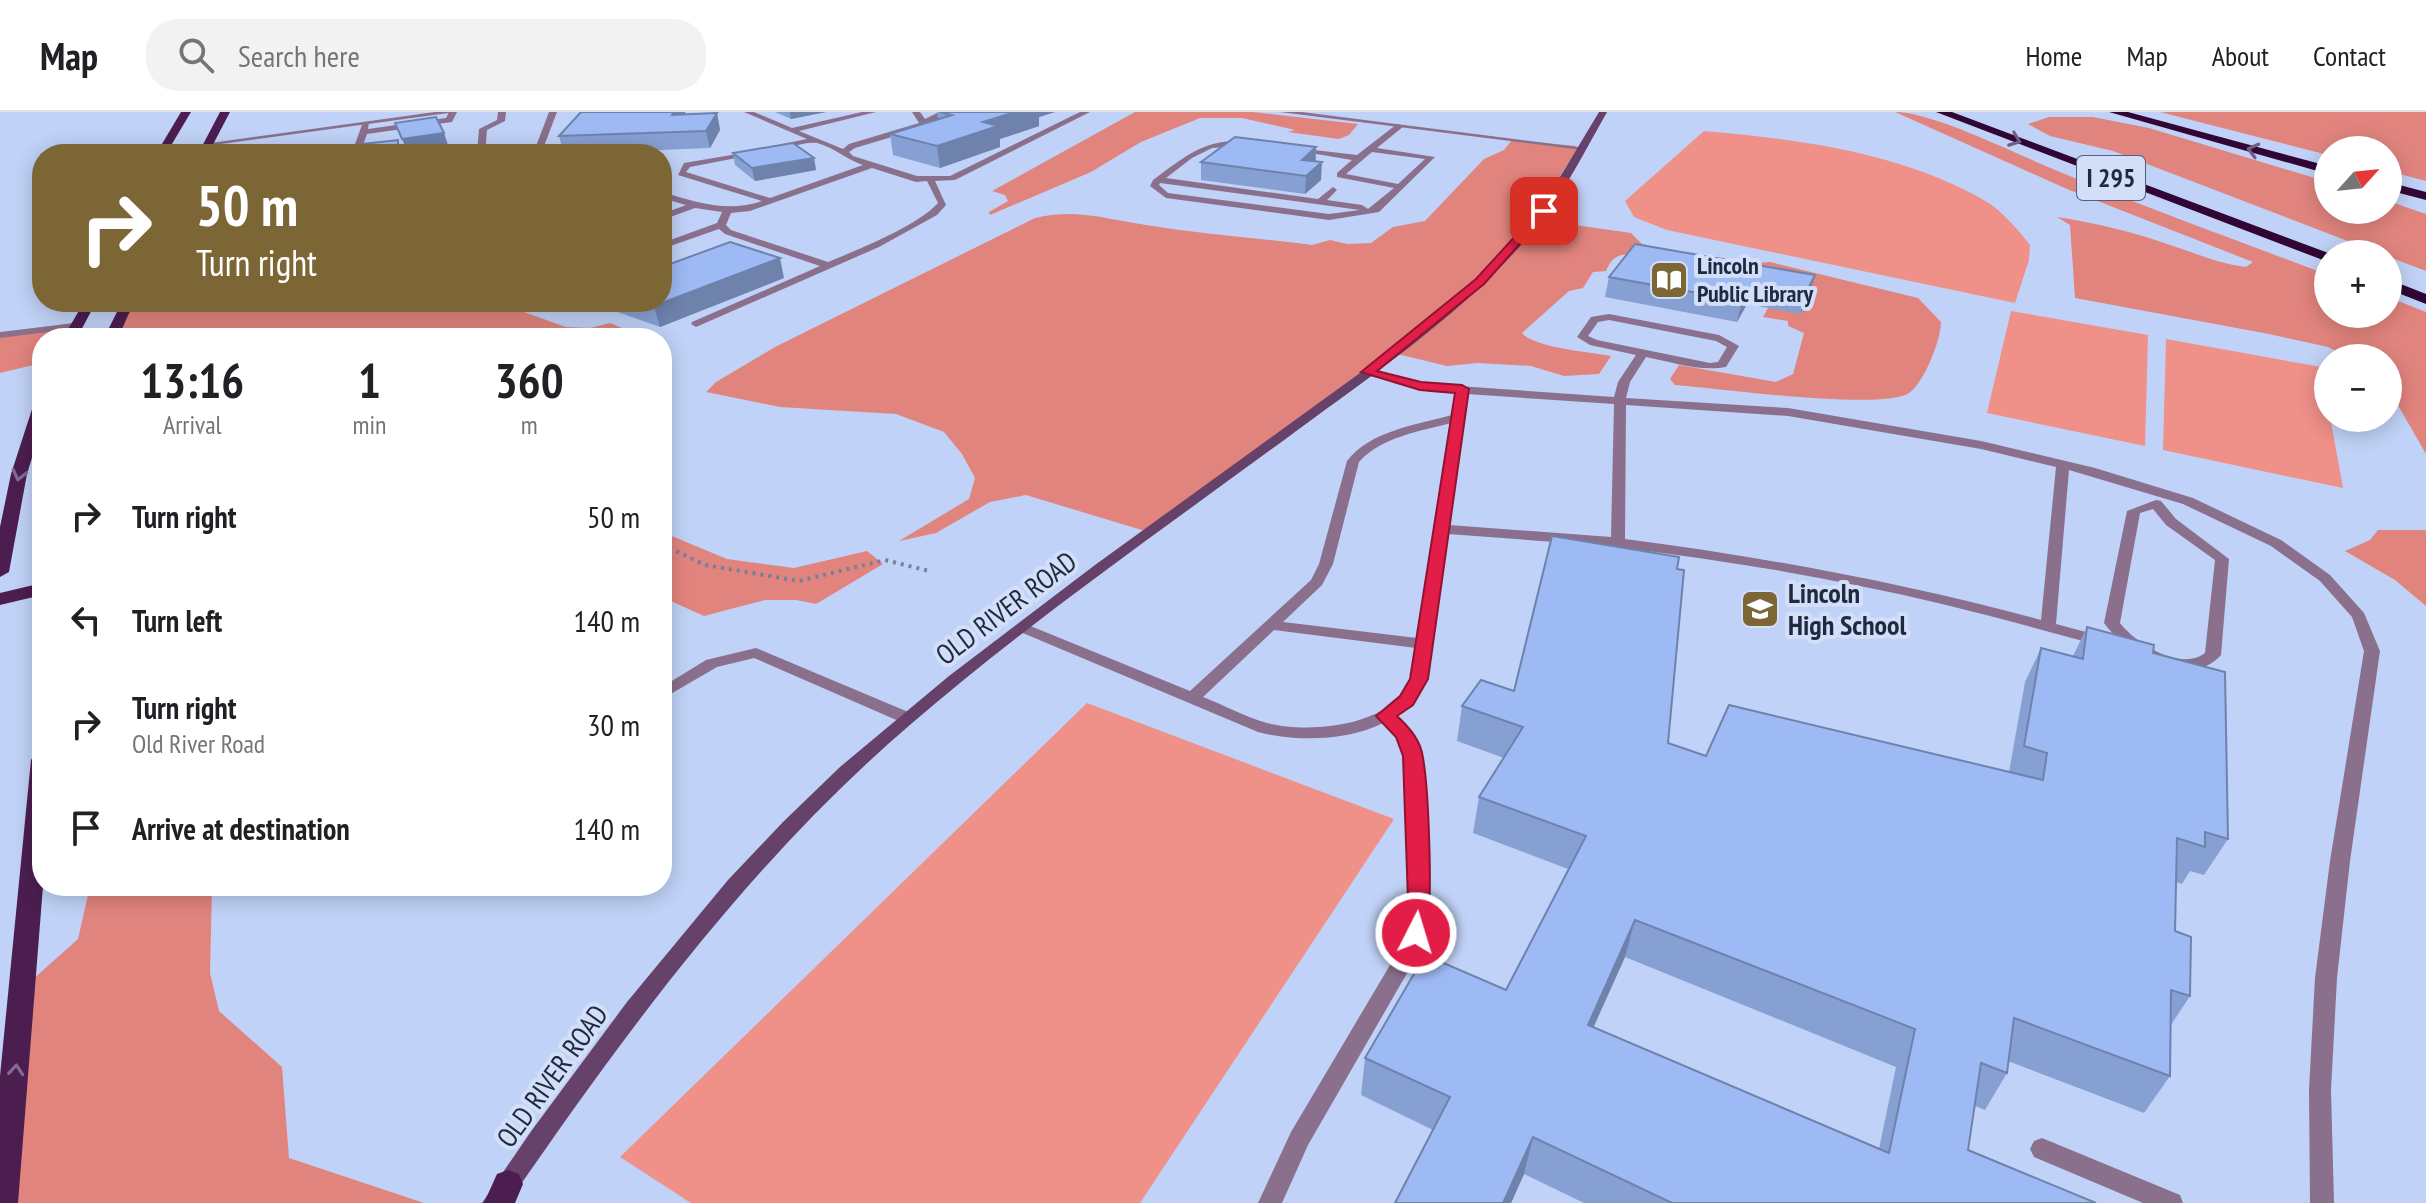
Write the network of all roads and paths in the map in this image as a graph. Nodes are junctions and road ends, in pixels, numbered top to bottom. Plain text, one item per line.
1 (186, 112) edge
2 (225, 112) edge
3 (453, 112) edge
4 (502, 112) edge
5 (553, 112) edge
6 (748, 112) edge
7 (872, 112) edge
8 (916, 112) edge
9 (945, 112) edge
10 (1086, 112) edge
11 (1284, 112) edge
12 (1603, 112) edge
13 (1942, 112) edge
14 (2115, 112) edge
15 (924, 122) junction
16 (1400, 126) junction
17 (364, 128) junction
18 (791, 130) junction
19 (816, 140) junction
20 (167, 144) edge
21 (209, 144) edge
22 (244, 144) edge
23 (359, 144) edge
24 (482, 144) edge
25 (541, 144) edge
26 (1268, 146) edge
27 (1283, 148) edge
28 (1582, 148) junction
29 (1370, 149) junction
30 (844, 152) junction
31 (1359, 158) junction
32 (871, 165) junction
33 (2314, 166) edge
34 (1159, 180) junction
35 (931, 181) junction
36 (1400, 187) junction
37 (1333, 190) dead end
38 (2402, 190) edge
39 (2426, 196) edge
40 (672, 199) edge
41 (771, 201) junction
42 (1320, 202) junction
43 (692, 206) junction
44 (1376, 210) junction
45 (727, 212) junction
46 (672, 213) edge
47 (721, 225) junction
48 (750, 240) junction
49 (672, 242) edge
50 (735, 246) edge
51 (2314, 254) edge
52 (829, 266) junction
53 (2402, 286) edge
54 (2402, 288) edge
55 (2426, 292) edge
56 (2426, 299) edge
57 (696, 324) dead end
58 (5, 330) edge
59 (32, 331) edge
60 (1643, 353) junction
61 (1367, 372) junction
62 (1462, 389) junction
63 (1620, 399) junction
64 (1458, 417) junction
65 (32, 432) edge
66 (2063, 464) junction
67 (2159, 498) junction
68 (1442, 529) junction
69 (1618, 545) junction
70 (672, 549) edge
71 (929, 571) dead end
72 (0, 572) edge
73 (32, 591) edge
74 (0, 599) edge
75 (1272, 625) junction
76 (2048, 626) junction
77 (1023, 628) junction
78 (1425, 644) junction
79 (2146, 653) junction
80 (672, 686) edge
81 (1191, 699) junction
82 (1386, 716) junction
83 (907, 718) junction
84 (32, 874) edge
85 (2042, 1149) dead end
86 (500, 1197) edge
87 (3, 1203) edge
88 (1270, 1203) edge
89 (2171, 1203) edge
90 (2322, 1203) edge

1 - 20 main road
2 - 21 main road
3 - 17 street
4 - 24 street
5 - 25 street
6 - 18 street
7 - 18 street
8 - 15 street
9 - 15 street
10 - 35 street
11 - 16 street
12 - 28 main road, OLD RIVER ROAD
13 -> 51 highway, I 295
33 -> 14 highway, I 295
15 - 30 street
16 - 28 street
16 - 29 street
17 - 22 street
17 - 23 street
18 - 19 street
19 - 30 street
19 - 41 street
26 - 34 street
27 - 31 street
28 - 61 main road, OLD RIVER ROAD
29 - 31 street
29 - 36 street
30 - 32 street
31 - 36 street
32 - 35 street
32 - 41 street
34 - 42 street
34 - 44 street
35 - 52 street
36 - 44 street
37 - 42 street
38 - 39 highway
40 - 43 street
41 - 45 street
42 - 44 street
43 - 45 street
43 - 46 street
45 - 47 street
47 - 48 street
47 - 49 street
48 - 50 street
48 - 52 street
52 - 57 street
53 - 55 highway
54 - 56 highway
58 - 59 street
60 - 60 street
60 - 63 street
61 - 62 street
61 - 77 main road, OLD RIVER ROAD
62 - 63 street
62 - 64 street
63 - 66 street
63 - 69 street
64 - 68 street
64 - 75 street
65 -> 72 main road
66 - 67 street
66 - 76 street
67 - 79 street
67 - 79 street
67 - 90 street
68 - 69 street
68 - 78 street
69 - 76 street
70 - 71 path
73 - 74 main road
75 - 78 street
75 - 81 street
76 - 79 street
77 - 81 street
77 - 83 main road, OLD RIVER ROAD
78 - 82 street
80 - 83 street
81 - 82 street
82 - 88 street
83 - 86 main road, OLD RIVER ROAD
87 -> 84 main road
85 - 89 street

